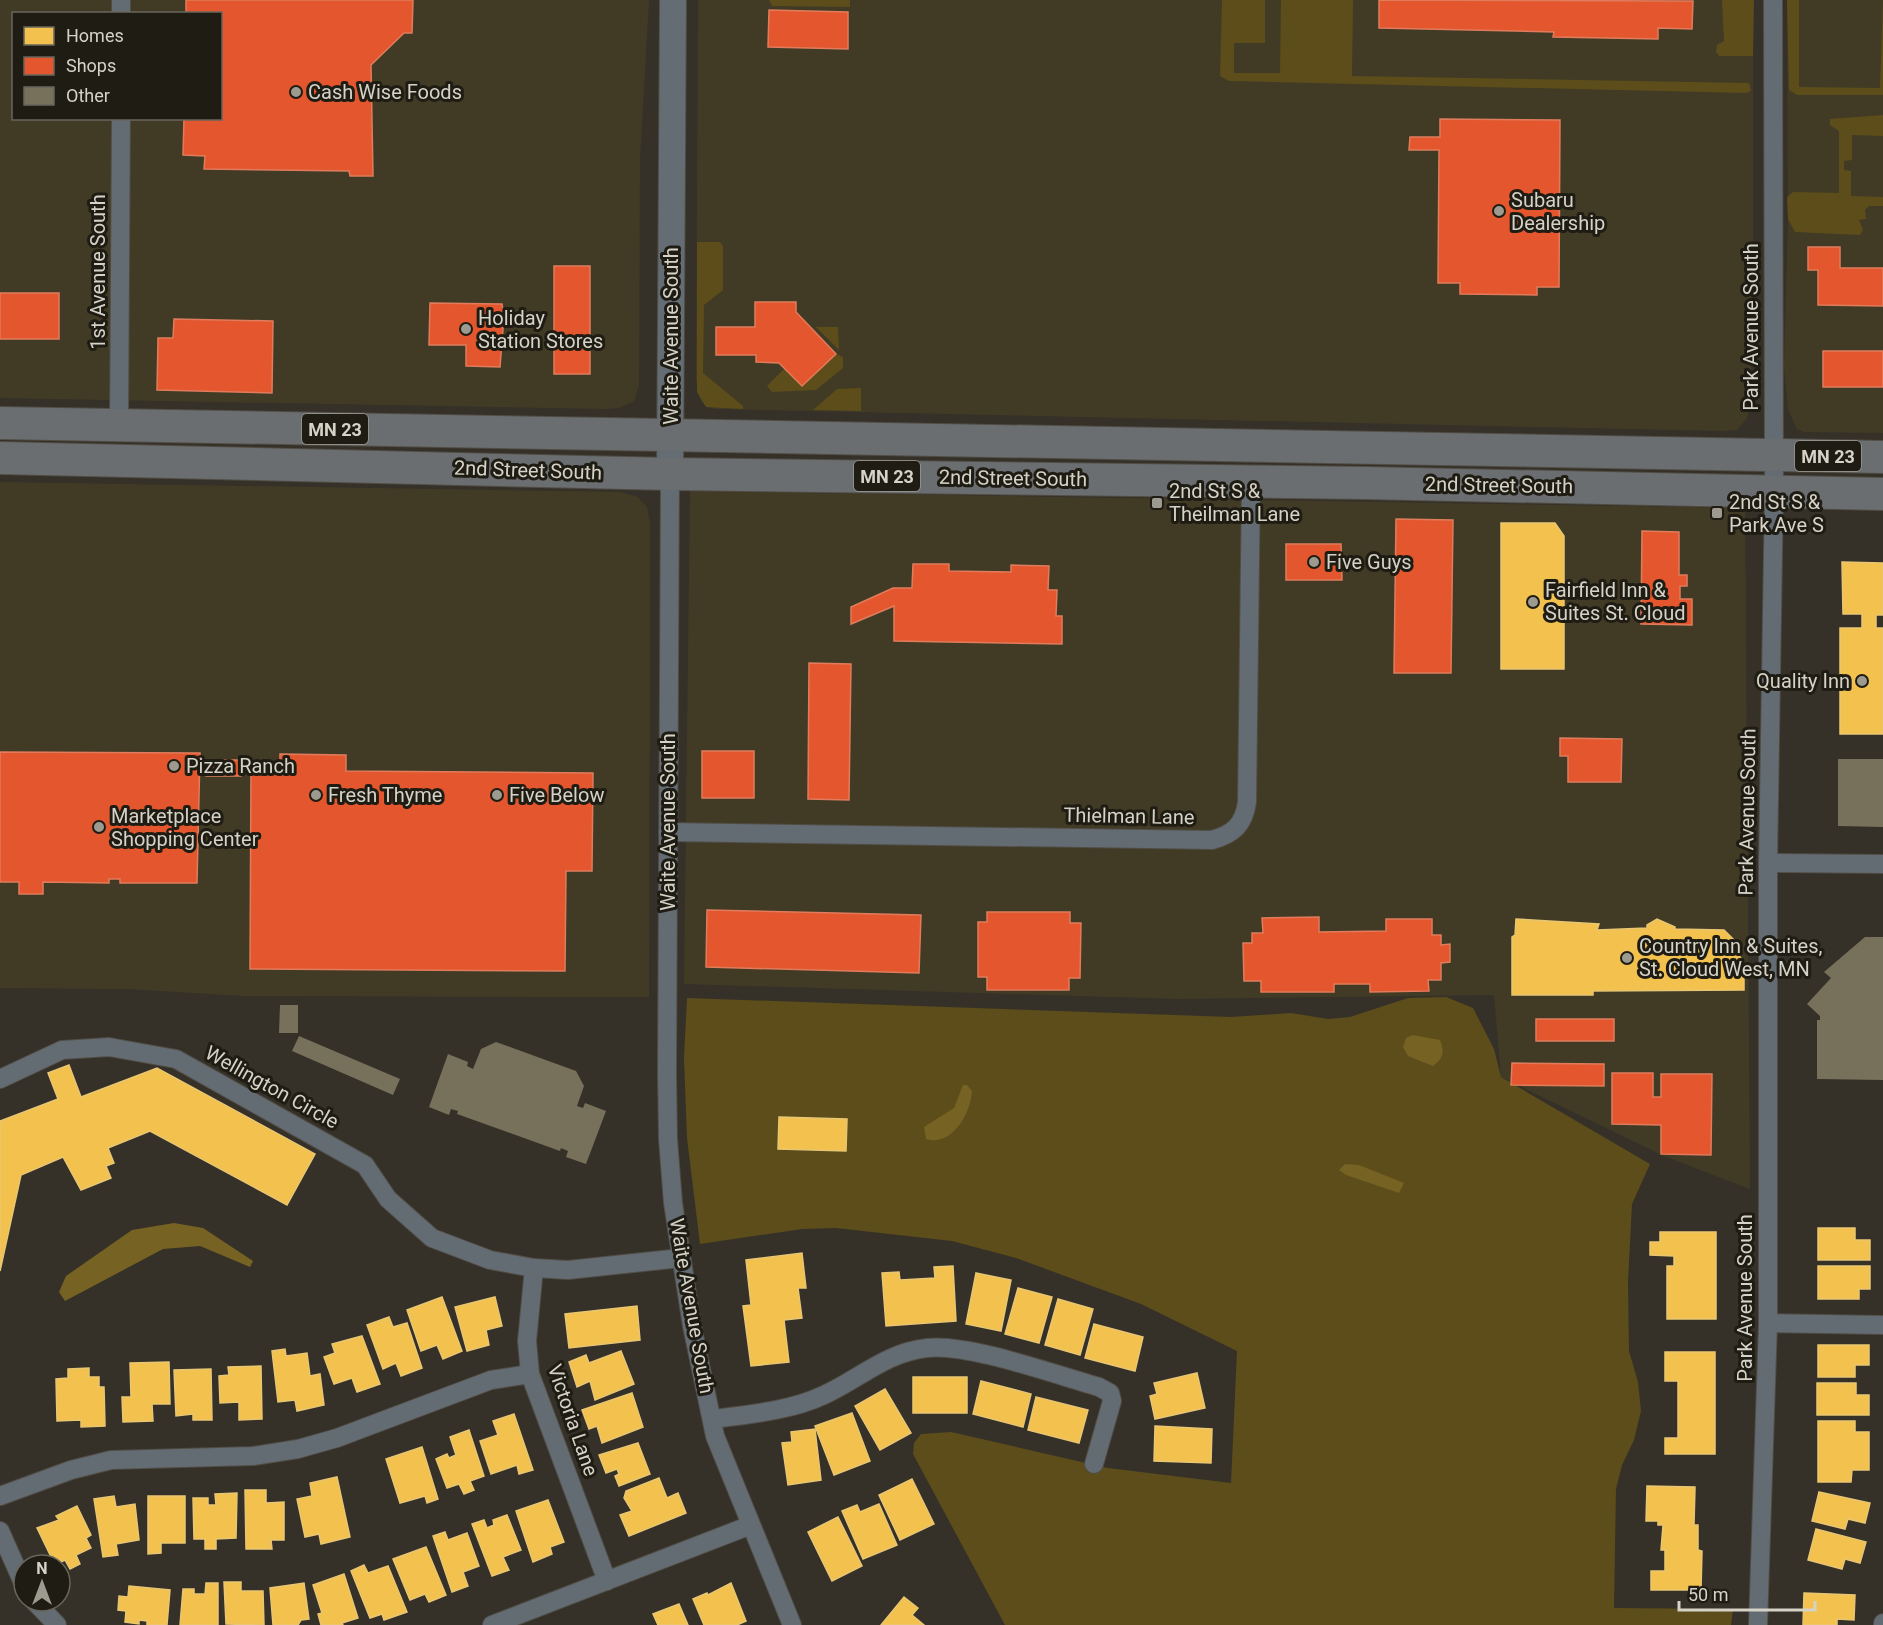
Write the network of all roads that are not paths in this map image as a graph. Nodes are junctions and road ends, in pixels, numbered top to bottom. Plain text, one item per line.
1 (673, 0) edge
2 (1773, 0) edge
3 (121, 120) edge
4 (0, 423) edge
5 (119, 426) junction
6 (671, 435) junction
7 (1774, 456) junction
8 (1883, 457) edge
9 (0, 458) edge
10 (670, 474) junction
11 (1251, 481) junction
12 (1774, 490) junction
13 (1883, 494) edge
14 (668, 832) junction
15 (1768, 863) junction
16 (1883, 864) edge
17 (0, 1079) edge
18 (681, 1258) junction
19 (534, 1268) junction
20 (1768, 1323) junction
21 (1883, 1325) edge
22 (530, 1374) junction
23 (713, 1419) junction
24 (1094, 1464) dead end
25 (0, 1496) edge
26 (751, 1525) junction
27 (0, 1531) edge
28 (12, 1558) edge
29 (607, 1581) junction
30 (46, 1613) edge
31 (57, 1625) edge
32 (492, 1625) edge
33 (792, 1625) edge
34 (1758, 1625) edge

1 - 6 street, Waite Avenue South
2 - 7 street, Park Avenue South
3 - 5 street, 1st Avenue South
4 - 5 highway, 2nd Street South / MN 23
5 - 6 highway, 2nd Street South / MN 23
6 - 7 highway, 2nd Street South / MN 23
6 - 10 street, Waite Avenue South
7 - 8 highway, 2nd Street South / MN 23
7 - 12 street, Park Avenue South
9 - 10 highway, 2nd Street South / MN 23
10 - 11 highway, 2nd Street South / MN 23
10 - 14 street, Waite Avenue South
11 - 12 highway, 2nd Street South / MN 23
11 - 14 street, Thielman Lane
12 - 13 highway, 2nd Street South / MN 23
12 - 15 street, Park Avenue South
14 - 18 street, Waite Avenue South
15 - 16 street
15 - 20 street, Park Avenue South
17 - 19 street, Wellington Circle
18 - 19 street, Wellington Circle
18 - 23 street, Waite Avenue South
19 - 22 street, Victoria Lane
20 - 21 street
20 - 34 street, Park Avenue South
22 - 25 street
22 - 29 street, Victoria Lane
23 - 24 street
23 - 26 street, Waite Avenue South
26 - 29 street
26 - 33 street, Waite Avenue South
27 - 28 street
29 - 32 street
30 - 31 street

